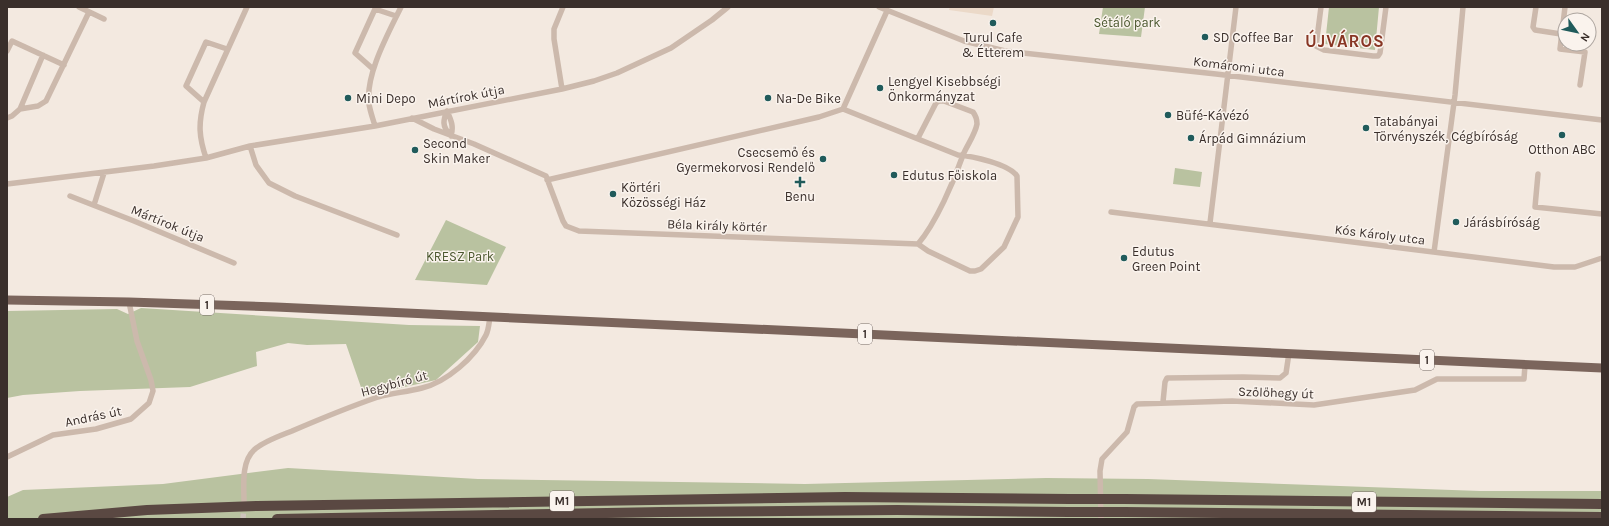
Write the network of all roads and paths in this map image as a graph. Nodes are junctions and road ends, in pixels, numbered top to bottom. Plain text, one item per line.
1 (79, 7) edge
2 (247, 7) edge
3 (401, 7) edge
4 (563, 7) edge
5 (728, 7) edge
6 (879, 7) edge
7 (1236, 7) edge
8 (1321, 7) edge
9 (1386, 7) edge
10 (1463, 7) edge
11 (1536, 7) edge
12 (887, 10) junction
13 (90, 12) junction
14 (396, 16) junction
15 (104, 19) dead end
16 (1557, 33) edge
17 (227, 49) junction
18 (7, 51) edge
19 (1586, 52) edge
20 (43, 55) junction
21 (64, 65) junction
22 (373, 69) junction
23 (1227, 75) junction
24 (1580, 85) dead end
25 (562, 89) junction
26 (204, 102) junction
27 (1453, 103) junction
28 (20, 109) junction
29 (843, 109) junction
30 (447, 111) junction
31 (7, 118) edge
32 (412, 118) junction
33 (1602, 120) edge
34 (375, 126) junction
35 (451, 136) junction
36 (918, 138) junction
37 (250, 146) junction
38 (963, 155) junction
39 (206, 158) junction
40 (104, 173) junction
41 (1538, 174) dead end
42 (548, 180) junction
43 (8, 183) edge
44 (70, 196) dead end
45 (94, 205) junction
46 (1111, 212) dead end
47 (1602, 214) edge
48 (1210, 223) junction
49 (397, 235) dead end
50 (918, 244) junction
51 (1434, 252) junction
52 (1602, 258) edge
53 (234, 263) dead end
54 (7, 300) edge
55 (129, 302) junction
56 (490, 317) junction
57 (1289, 353) junction
58 (1525, 365) junction
59 (1590, 367) junction
60 (1602, 367) edge
61 (1602, 373) edge
62 (1163, 402) junction
63 (7, 457) edge
64 (244, 502) tunnel mouth
65 (1602, 504) edge
66 (1602, 517) edge
67 (43, 519) edge
68 (277, 519) edge
69 (1101, 519) edge

1 - 13 street
2 - 17 street
3 - 14 street
4 - 25 street
5 - 25 street, Mártírok útja
6 - 12 street, Komáromi utca
7 - 23 street
8 - 9 street
10 - 27 street
11 - 16 street
12 - 23 street, Komáromi utca
12 - 29 street
13 - 15 street
13 - 21 street
14 - 22 street
14 - 22 street
17 - 26 street
17 - 26 street
18 - 20 street
19 - 24 street
20 - 21 street
20 - 28 street
21 - 28 street
22 - 34 street
23 - 27 street, Komáromi utca
23 - 48 street
25 - 30 street, Mártírok útja
26 - 39 street
27 - 33 street, Komáromi utca
27 - 51 street
28 - 31 street
29 - 36 street, Béla király körtér
29 - 42 street
30 - 32 street, Mártírok útja
30 - 35 street
32 - 34 street, Mártírok útja
32 - 35 street
34 - 37 street, Mártírok útja
35 - 42 street
36 - 38 street, Béla király körtér
36 - 38 street
37 - 39 street, Mártírok útja
37 - 49 street
38 - 50 street
38 - 50 street, Béla király körtér
39 - 40 street, Mártírok útja
40 - 43 street, Mártírok útja
40 - 45 street
41 - 47 street
42 - 50 street, Béla király körtér
44 - 45 street, Mártírok útja
45 - 53 street, Mártírok útja
46 - 48 street, Kós Károly utca
48 - 51 street, Kós Károly utca
51 - 52 street, Kós Károly utca
54 - 55 main road, 1
55 - 56 main road, 1
55 - 63 street, András út
56 - 57 main road, 1
56 - 64 street, Hegybíró út
57 - 58 main road, 1
57 - 62 street
58 - 59 main road, 1
58 - 62 street, Szőlőhegy út
59 - 60 main road, 1
59 - 61 main road
62 - 69 street, Szőlőhegy út
65 - 67 highway, M1, bridge
66 - 68 highway, M1, bridge

